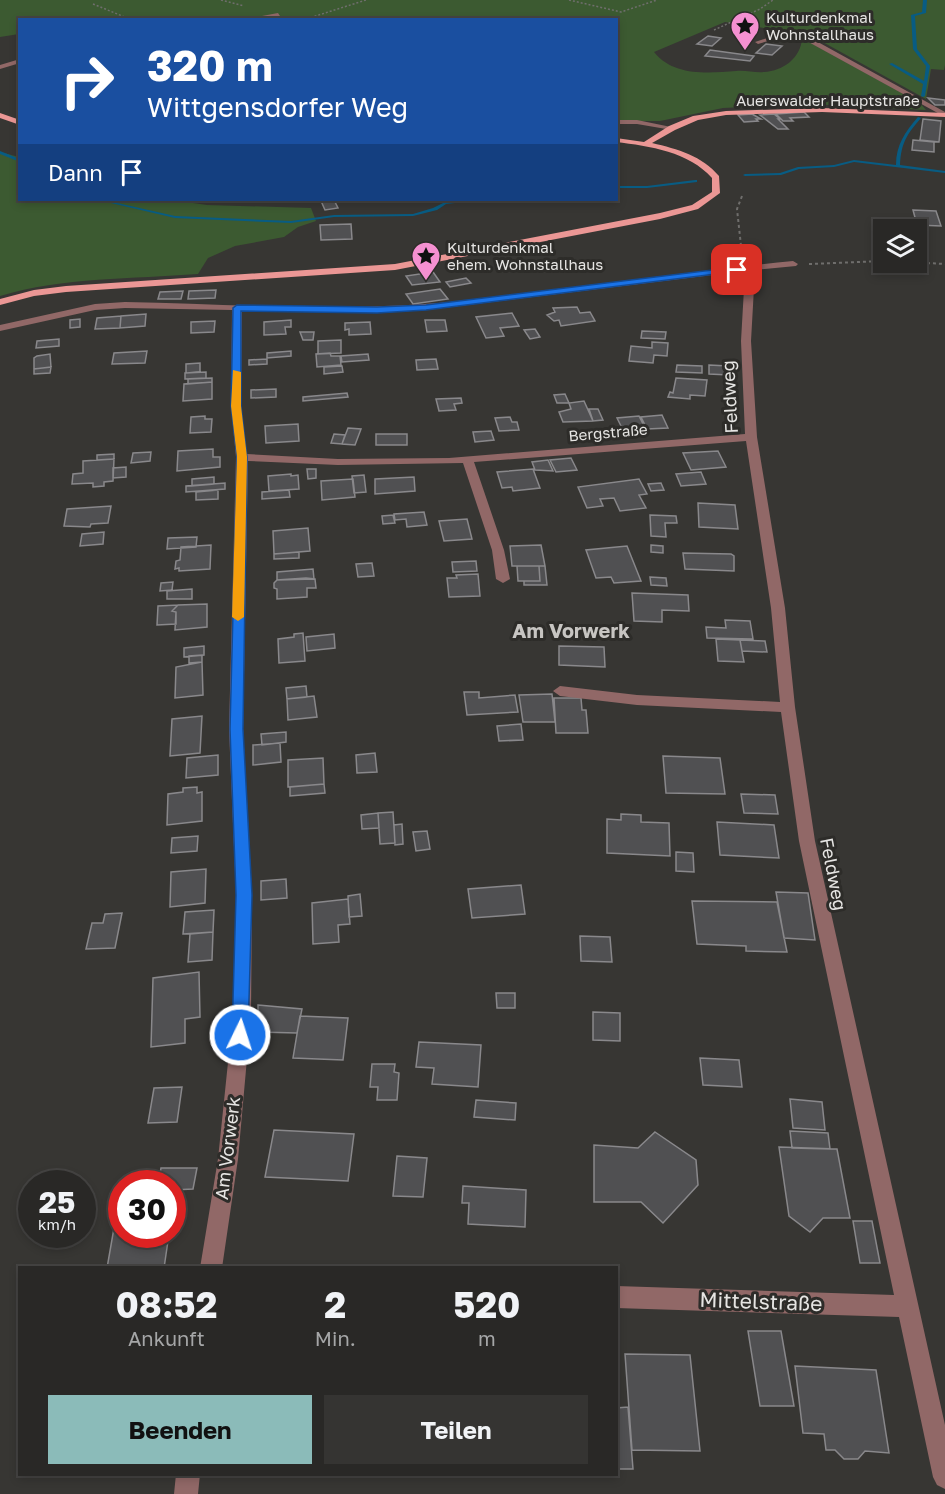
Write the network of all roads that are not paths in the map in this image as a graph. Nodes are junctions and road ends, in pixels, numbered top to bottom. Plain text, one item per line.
1 (278, 15) dead end
2 (262, 18) edge
3 (758, 42) dead end
4 (18, 62) edge
5 (0, 67) edge
6 (0, 115) edge
7 (945, 115) edge
8 (18, 122) edge
9 (618, 122) edge
10 (672, 128) junction
11 (618, 140) edge
12 (646, 144) junction
13 (793, 264) road end
14 (750, 268) junction
15 (0, 302) edge
16 (237, 308) junction
17 (0, 328) edge
18 (751, 437) junction
19 (242, 457) junction
20 (467, 459) junction
21 (504, 579) dead end
22 (560, 691) dead end
23 (788, 707) junction
24 (211, 1266) edge
25 (618, 1297) edge
26 (906, 1306) junction
27 (188, 1476) edge
28 (945, 1477) edge
29 (186, 1494) edge

1 - 2 street
3 - 7 street
4 - 5 street
6 - 8 main road
7 - 10 main road, Auerswalder Hauptstraße
9 - 10 street
10 - 12 main road, Auerswalder Hauptstraße
11 - 12 main road
12 - 15 main road
13 - 14 street
14 - 16 street
14 - 18 street, Feldweg
16 - 17 street
16 - 19 street, Am Vorwerk
18 - 20 street, Bergstraße
18 - 23 street, Feldweg
19 - 20 street, Bergstraße
19 - 24 street, Am Vorwerk
20 - 21 street
22 - 23 street
23 - 26 street, Feldweg
25 - 26 street, Mittelstraße
26 - 28 street, Feldweg
27 - 29 street

